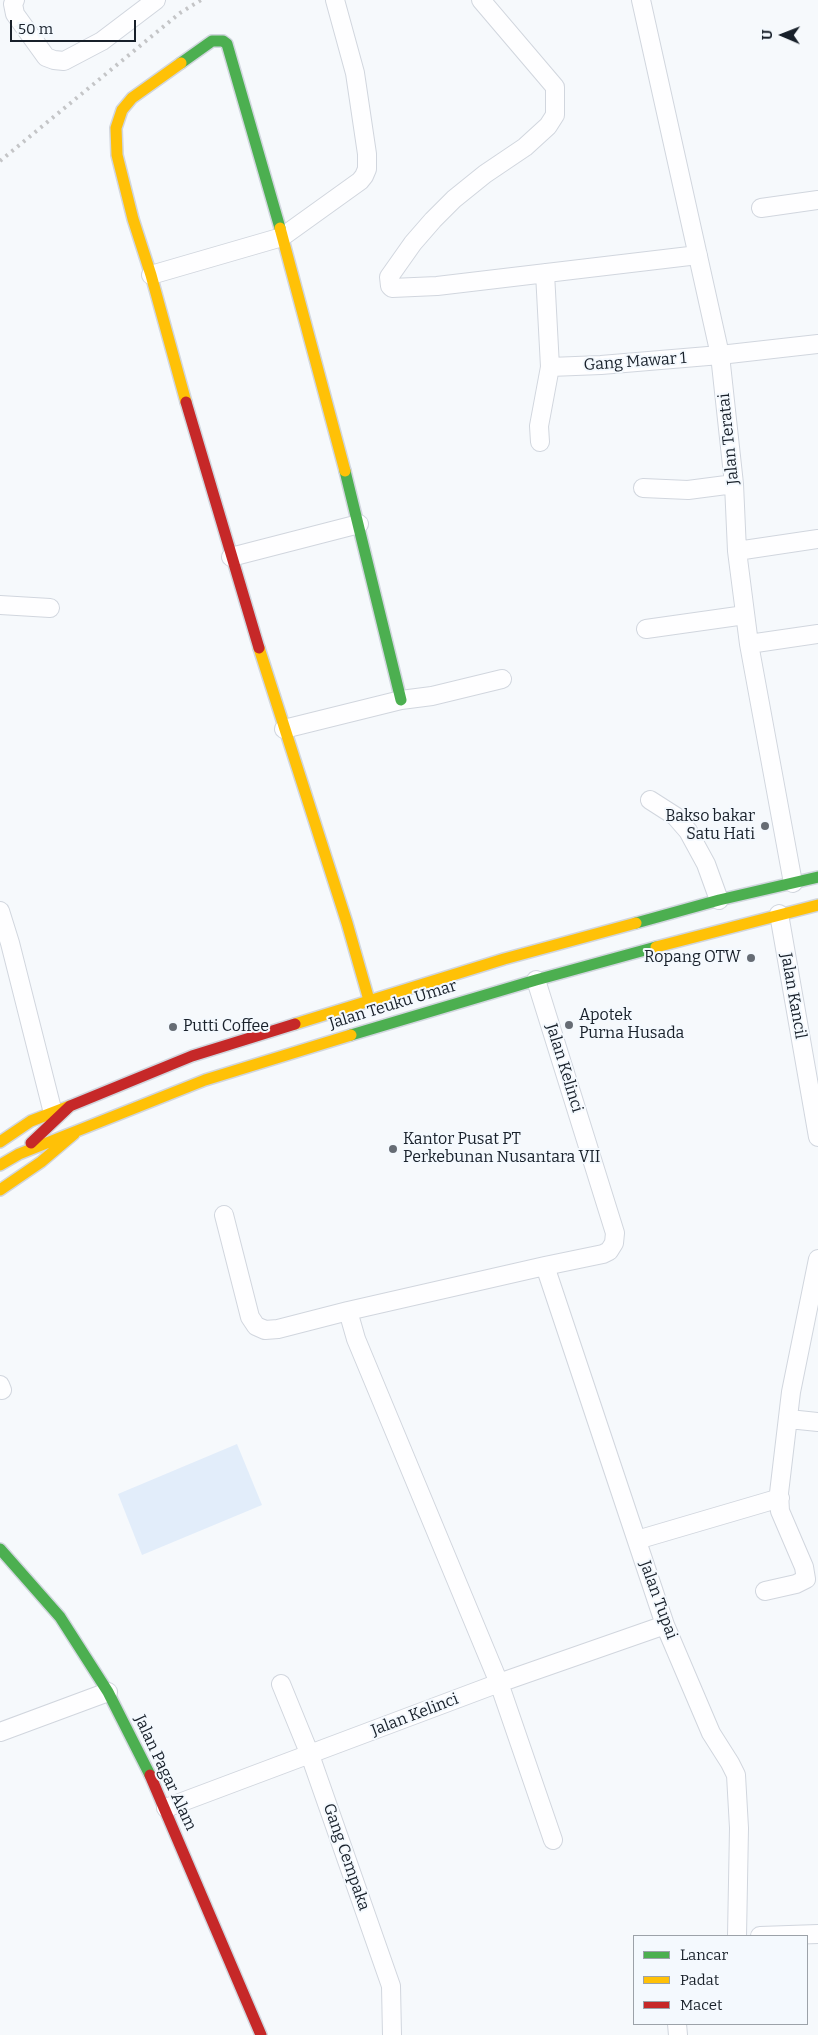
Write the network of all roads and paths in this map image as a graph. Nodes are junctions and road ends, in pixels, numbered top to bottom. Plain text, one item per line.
1 (15, 0) edge
2 (156, 0) edge
3 (335, 0) edge
4 (481, 0) edge
5 (640, 0) edge
6 (818, 200) edge
7 (761, 208) dead end
8 (282, 237) junction
9 (698, 255) junction
10 (544, 273) junction
11 (151, 275) junction
12 (818, 344) edge
13 (720, 356) junction
14 (550, 367) junction
15 (540, 442) dead end
16 (734, 484) junction
17 (642, 488) dead end
18 (359, 524) junction
19 (818, 539) edge
20 (737, 551) junction
21 (231, 557) junction
22 (0, 605) edge
23 (50, 608) dead end
24 (745, 615) junction
25 (646, 629) dead end
26 (818, 634) edge
27 (749, 644) junction
28 (502, 679) dead end
29 (401, 700) junction
30 (284, 729) junction
31 (650, 800) dead end
32 (818, 877) edge
33 (793, 883) junction
34 (719, 900) junction
35 (818, 905) edge
36 (0, 911) edge
37 (779, 914) junction
38 (5, 944) edge
39 (536, 980) junction
40 (370, 1000) junction
41 (52, 1118) junction
42 (79, 1130) junction
43 (818, 1137) edge
44 (0, 1142) edge
45 (19, 1154) junction
46 (0, 1165) edge
47 (0, 1190) edge
48 (224, 1215) dead end
49 (818, 1260) edge
50 (545, 1266) junction
51 (348, 1311) junction
52 (789, 1420) junction
53 (818, 1422) edge
54 (780, 1498) junction
55 (636, 1540) junction
56 (0, 1549) edge
57 (766, 1591) dead end
58 (665, 1625) junction
59 (499, 1683) junction
60 (281, 1684) dead end
61 (108, 1692) junction
62 (0, 1732) edge
63 (310, 1755) junction
64 (166, 1808) junction
65 (553, 1840) dead end
66 (818, 1934) edge
67 (737, 1935) edge
68 (789, 1935) edge
69 (261, 2035) edge
70 (392, 2035) edge

1 - 2 street
3 - 8 street
4 - 10 street
5 - 9 street, Jalan Teratai
6 - 7 street
8 - 11 street
8 - 11 main road
8 - 18 main road
9 - 10 street
9 - 13 street, Jalan Teratai
10 - 14 street
11 - 21 main road
12 - 13 street, Gang Mawar 1
13 - 14 street, Gang Mawar 1
13 - 16 street, Jalan Teratai
14 - 15 street
16 - 17 street
16 - 20 street, Jalan Teratai
18 - 21 street
18 - 29 main road
19 - 20 street
20 - 24 street, Jalan Teratai
21 - 30 main road
22 - 23 street
24 - 25 street
24 - 27 street, Jalan Teratai
26 - 27 street
27 - 33 street, Jalan Teratai
28 - 29 street
29 - 30 street
30 - 40 main road
31 - 34 street
32 - 33 main road, Jalan Teuku Umar
33 - 34 main road, Jalan Teuku Umar
34 - 40 main road, Jalan Teuku Umar
35 - 37 main road, Jalan Teuku Umar
36 - 38 street
37 - 39 main road, Jalan Teuku Umar
37 - 43 street, Jalan Kancil
38 - 41 street
39 - 42 main road, Jalan Teuku Umar
39 - 50 street, Jalan Kelinci
40 - 41 main road, Jalan Teuku Umar
41 - 44 main road
41 - 45 main road
42 - 45 main road
42 - 47 main road, Jalan Teuku Umar
45 - 46 main road
48 - 51 street
49 - 52 street
50 - 51 street
50 - 55 street, Jalan Tupai
51 - 59 street
52 - 53 street
52 - 54 street
54 - 55 street
54 - 57 street
55 - 58 street, Jalan Tupai
56 - 61 main road, Jalan Pagar Alam
58 - 59 street, Jalan Kelinci
58 - 67 street, Jalan Tupai
59 - 63 street, Jalan Kelinci
59 - 65 street
60 - 63 street, Gang Cempaka
61 - 62 street
61 - 64 main road, Jalan Pagar Alam
63 - 64 street, Jalan Kelinci
63 - 70 street, Gang Cempaka
64 - 69 main road, Jalan Pagar Alam
66 - 68 street

